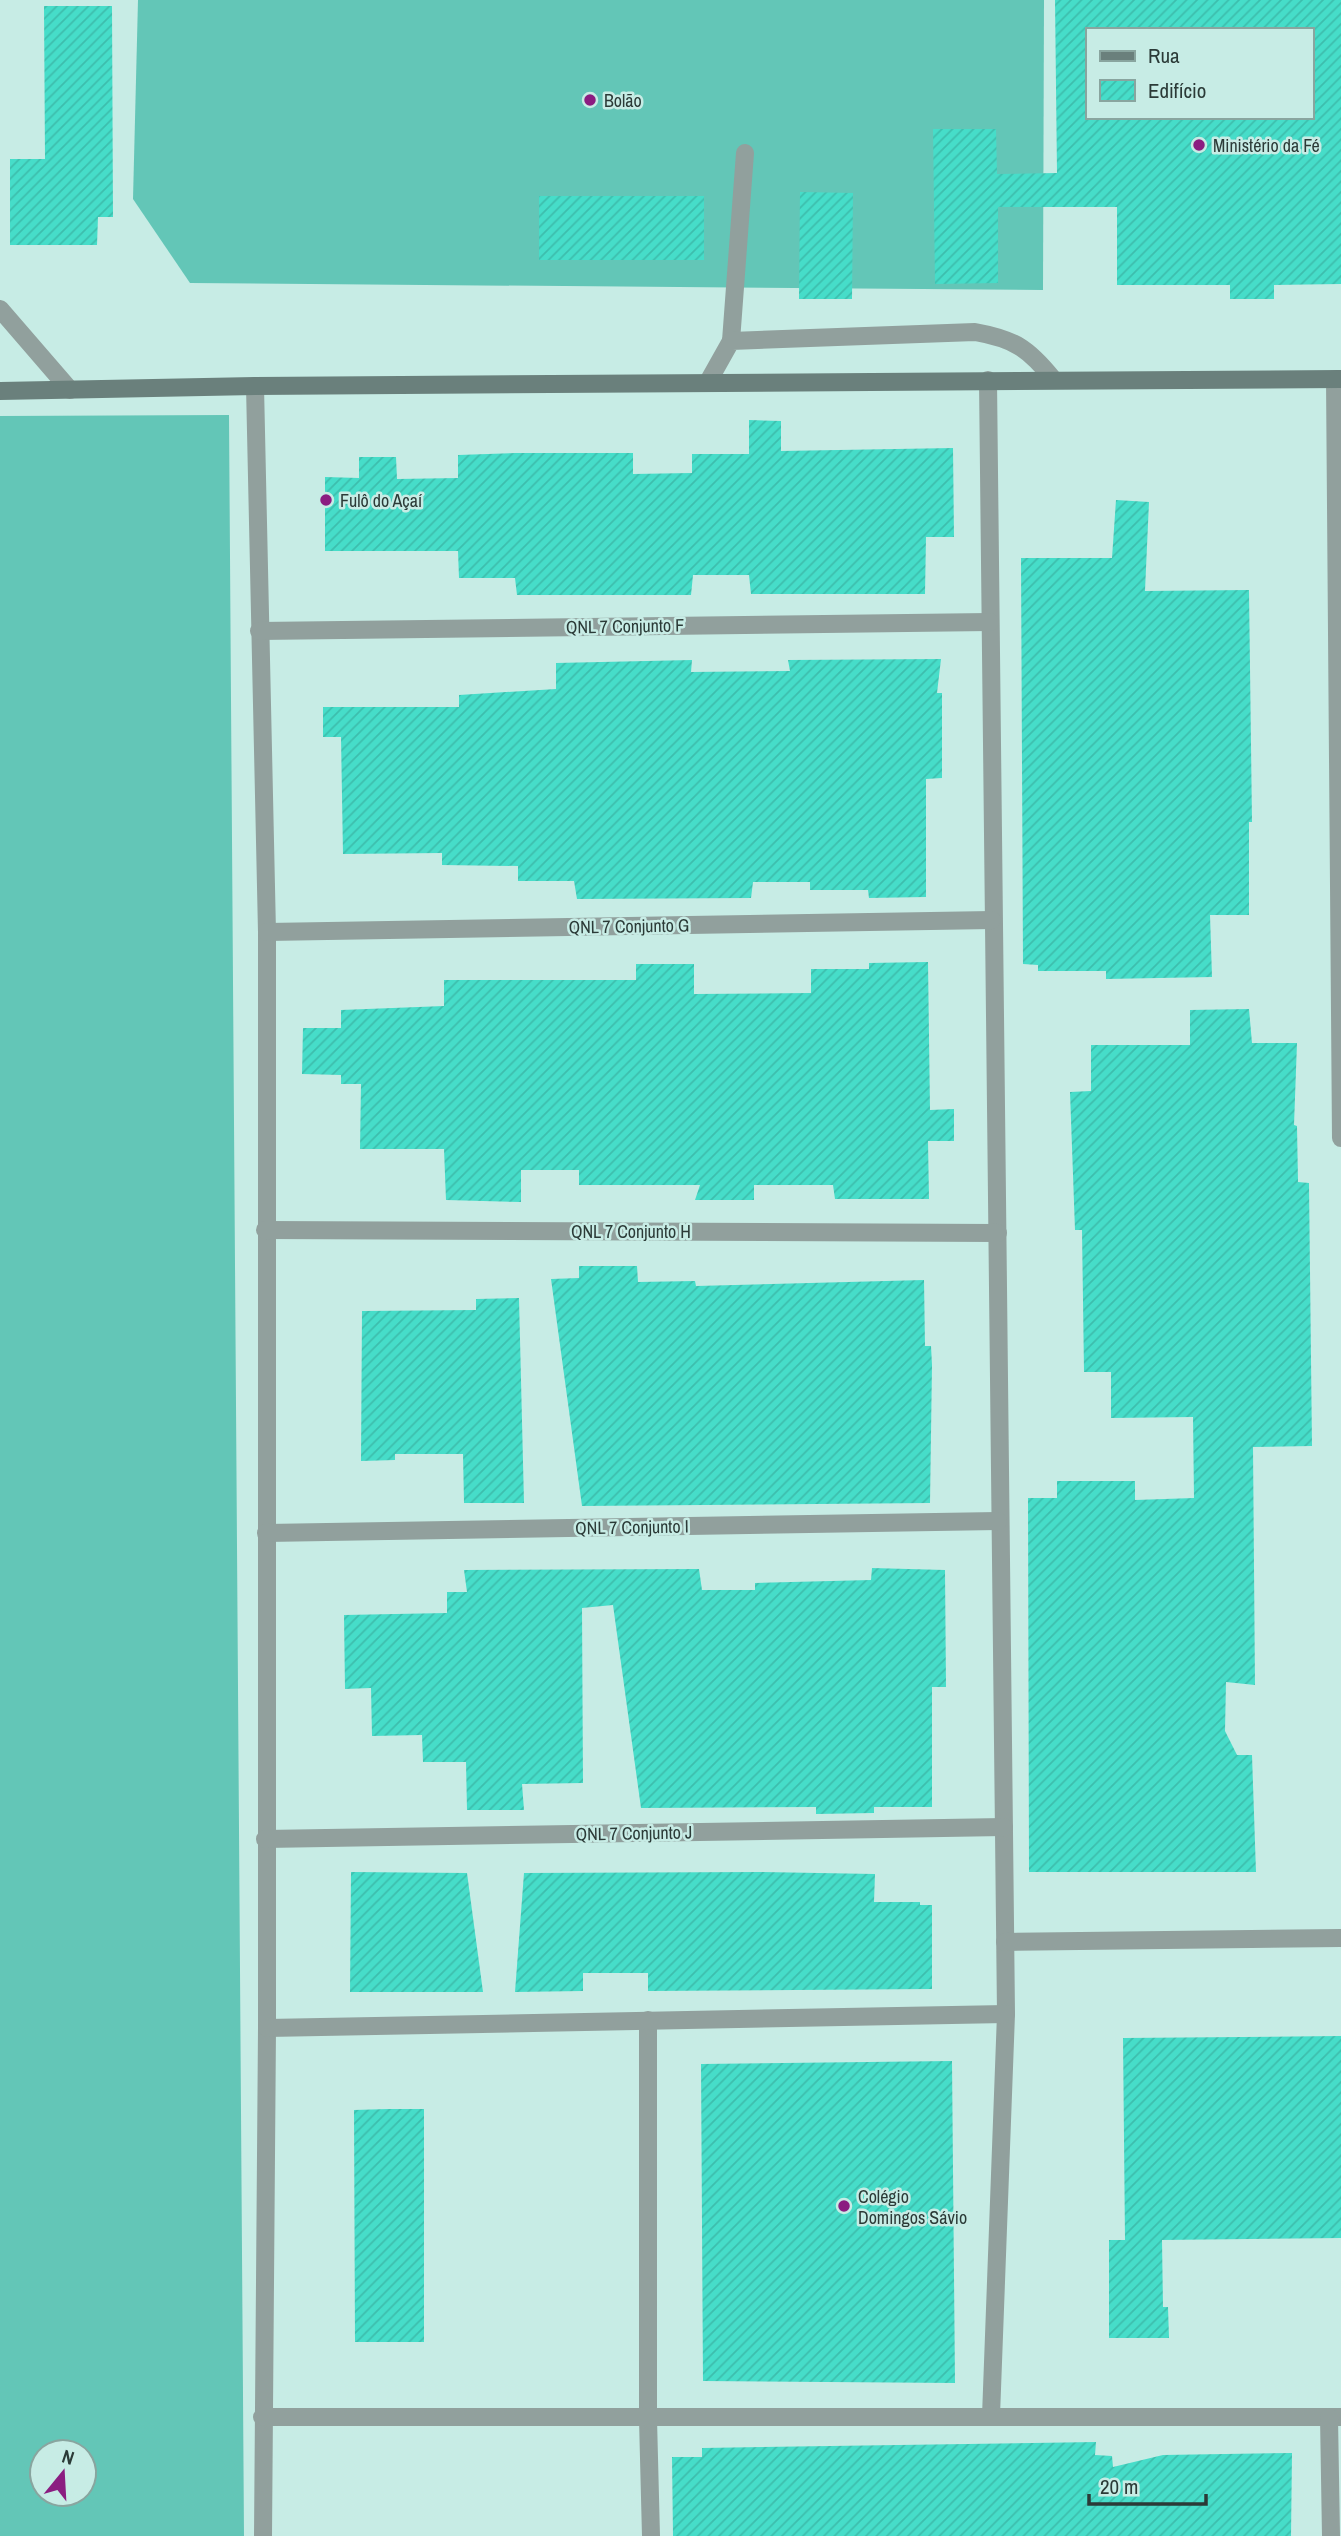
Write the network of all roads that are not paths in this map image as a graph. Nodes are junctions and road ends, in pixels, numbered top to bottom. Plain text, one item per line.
1 (745, 153) dead end
2 (0, 309) edge
3 (731, 341) junction
4 (1053, 379) junction
5 (1338, 379) edge
6 (988, 380) junction
7 (708, 382) junction
8 (255, 386) junction
9 (70, 390) junction
10 (0, 391) edge
11 (990, 622) junction
12 (259, 631) junction
13 (992, 920) junction
14 (267, 932) junction
15 (1341, 1138) edge
16 (265, 1230) junction
17 (998, 1233) junction
18 (998, 1521) junction
19 (266, 1533) junction
20 (1003, 1827) junction
21 (265, 1839) junction
22 (1341, 1938) edge
23 (1005, 1942) junction
24 (1006, 2014) junction
25 (648, 2020) junction
26 (267, 2028) junction
27 (991, 2416) junction
28 (262, 2417) junction
29 (1335, 2417) edge
30 (648, 2418) junction
31 (263, 2536) edge
32 (651, 2536) edge
33 (1331, 2536) edge

1 - 3 street
2 - 9 street
3 - 4 street
3 - 7 street
4 - 5 street
4 - 6 street
5 - 15 street
6 - 7 street
6 - 11 street
7 - 8 street
8 - 9 street
8 - 12 street
9 - 10 street
11 - 12 street, QNL 7 Conjunto F
11 - 13 street
12 - 14 street
13 - 14 street, QNL 7 Conjunto G
13 - 17 street
14 - 16 street
16 - 17 street, QNL 7 Conjunto H
16 - 19 street
17 - 18 street
18 - 19 street, QNL 7 Conjunto I
18 - 20 street
19 - 21 street
20 - 21 street, QNL 7 Conjunto J
20 - 23 street
21 - 26 street
22 - 23 street
23 - 24 street
24 - 25 street
24 - 27 street
25 - 26 street
25 - 30 street
26 - 28 street
27 - 29 street
27 - 30 street
28 - 30 street
28 - 31 street
29 - 33 street
30 - 32 street

